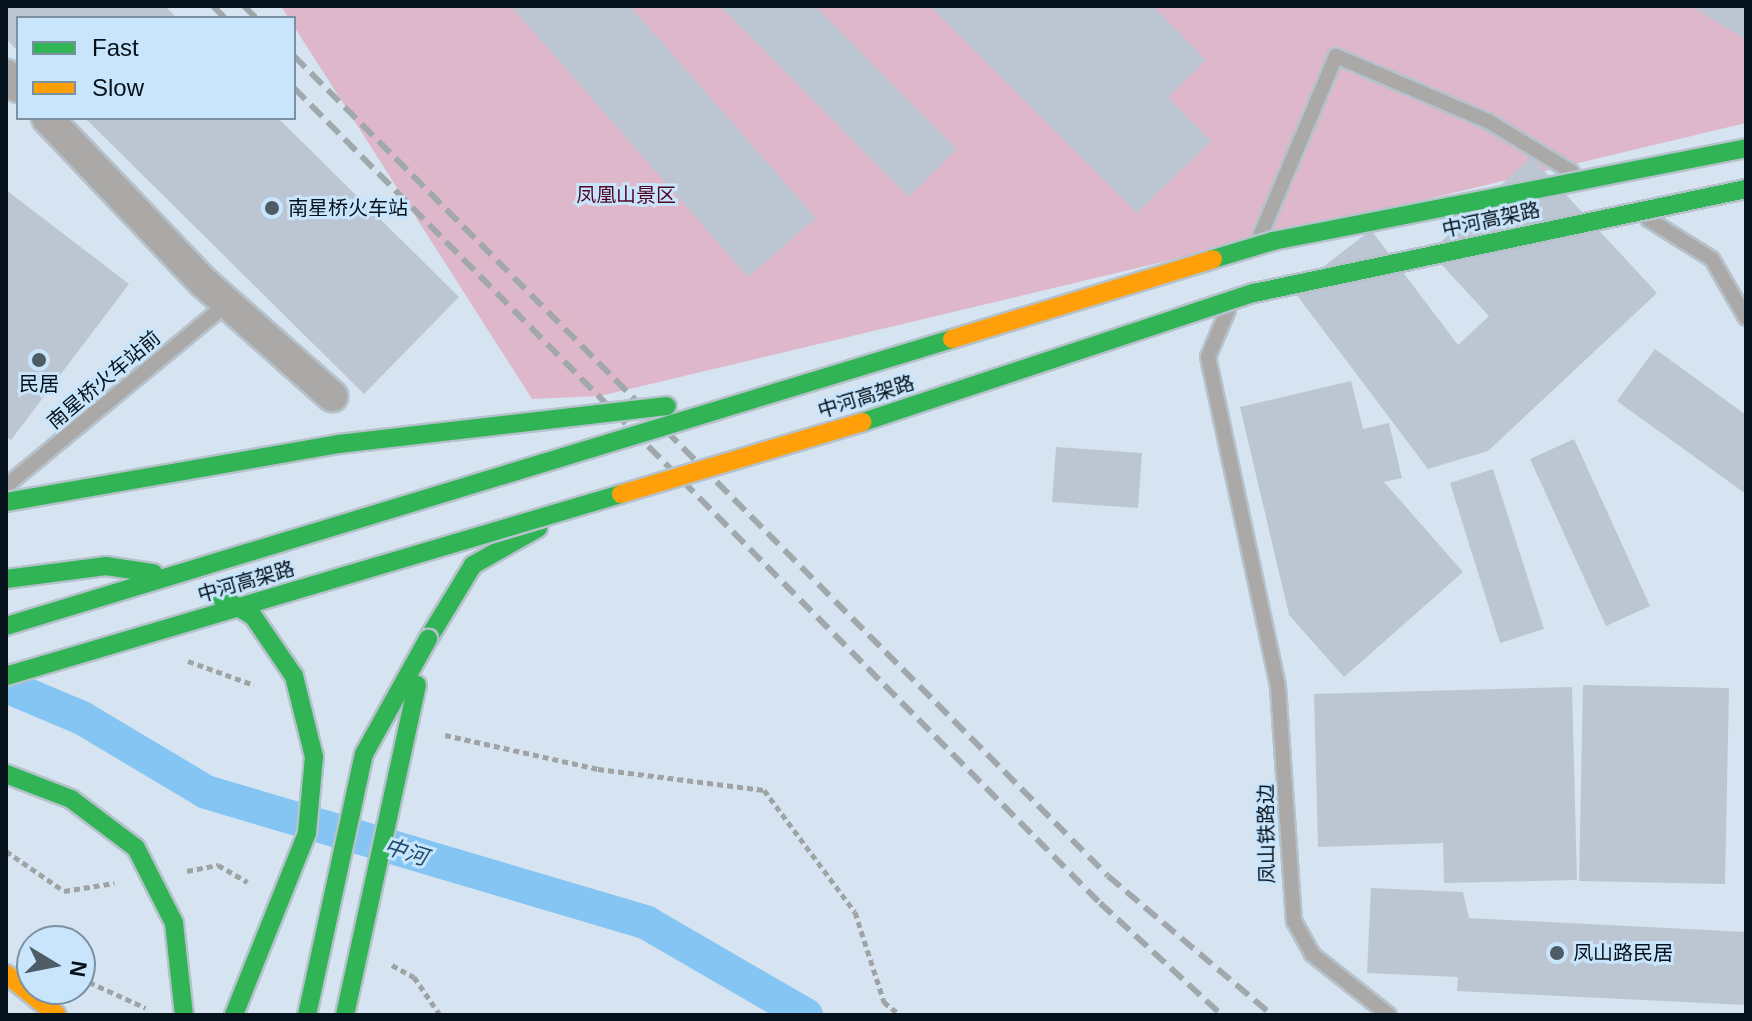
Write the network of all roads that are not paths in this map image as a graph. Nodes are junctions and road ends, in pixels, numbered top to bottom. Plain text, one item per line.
1 (49, 120) edge
2 (1746, 148) edge
3 (1746, 189) edge
4 (227, 304) junction
5 (1746, 318) edge
6 (780, 392) junction
7 (332, 396) dead end
8 (6, 486) edge
9 (611, 497) junction
10 (6, 502) edge
11 (6, 579) edge
12 (6, 626) edge
13 (428, 639) junction
14 (6, 676) edge
15 (6, 774) edge
16 (6, 974) edge
17 (6, 1002) edge
18 (43, 1015) edge
19 (57, 1015) edge
20 (184, 1015) edge
21 (234, 1015) edge
22 (307, 1015) edge
23 (345, 1015) edge
24 (1389, 1015) edge

1 - 4 street
2 - 6 main road, 中河高架路, bridge
3 - 9 main road, 中河高架路, bridge
4 - 7 street
4 - 8 lane, 南星桥火车站前
5 - 24 lane, 凤山铁路边
6 - 10 main road, bridge
6 - 12 main road, 中河高架路, bridge
9 - 13 main road, bridge
9 - 14 main road, 中河高架路, bridge
11 - 21 main road, bridge
13 - 22 main road, bridge
13 - 23 main road, bridge
15 - 20 main road, bridge
16 - 19 main road
17 - 18 main road

